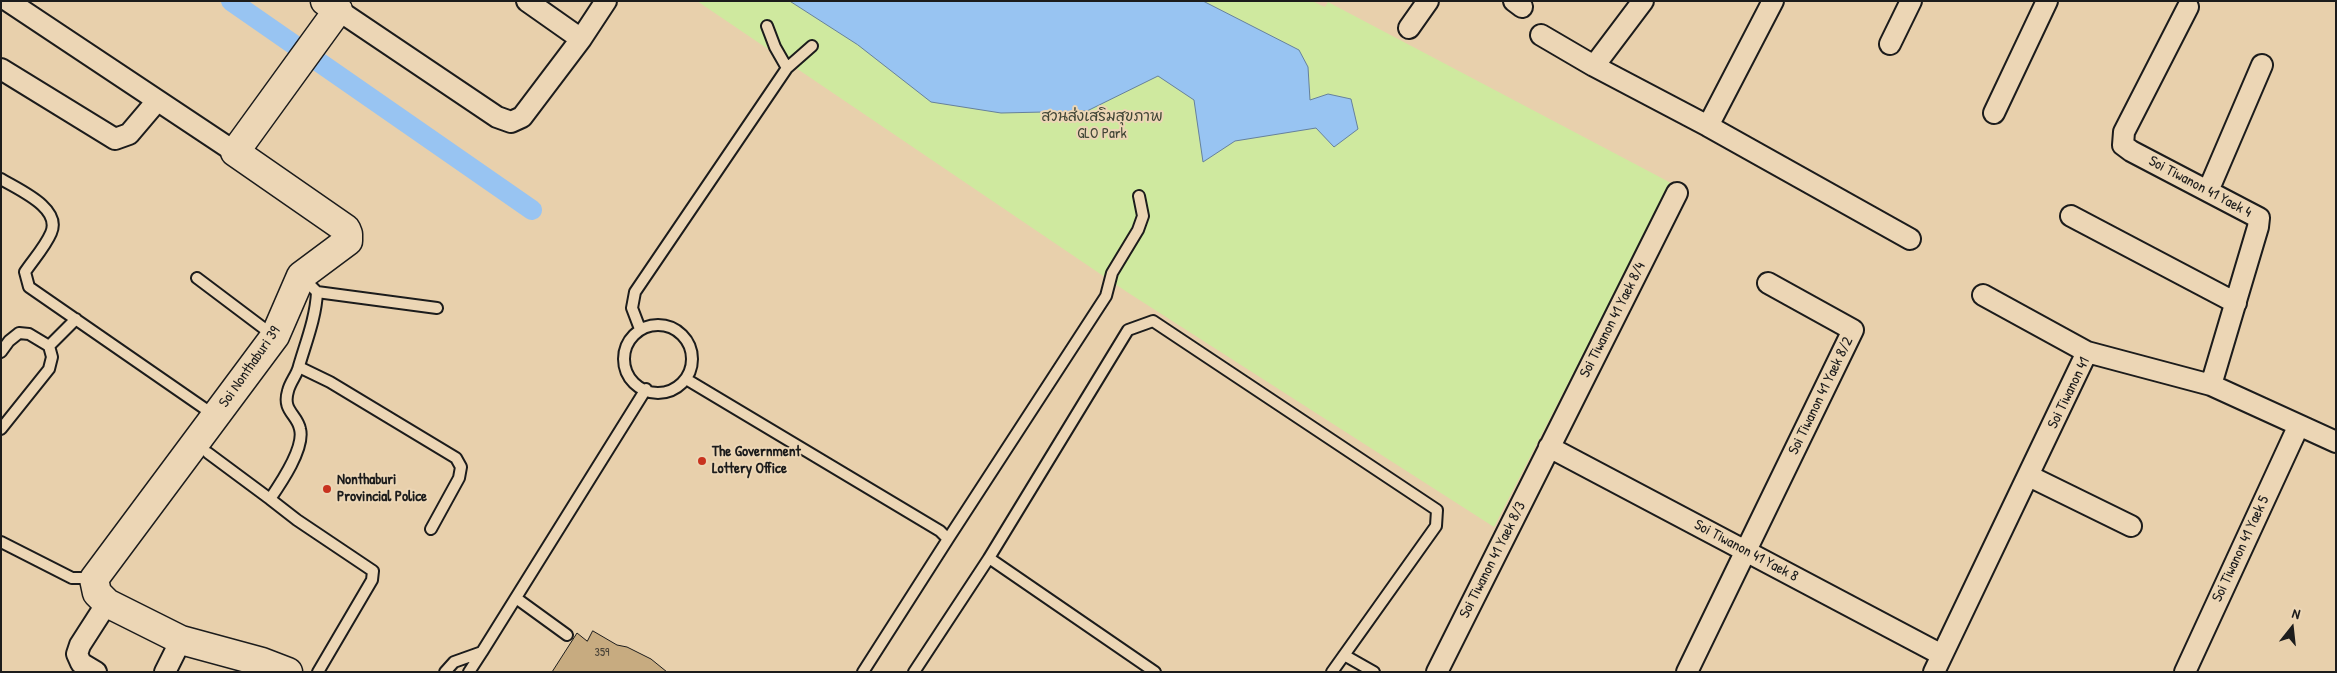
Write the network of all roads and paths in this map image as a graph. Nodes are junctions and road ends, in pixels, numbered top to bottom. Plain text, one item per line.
1 (8, 1) edge
2 (527, 1) edge
3 (606, 1) edge
4 (1428, 1) edge
5 (1643, 1) edge
6 (1773, 1) edge
7 (1911, 1) edge
8 (2047, 1) edge
9 (332, 6) edge
10 (2188, 7) dead end
11 (767, 26) dead end
12 (1409, 28) dead end
13 (1541, 35) dead end
14 (581, 39) junction
15 (1890, 44) dead end
16 (812, 46) dead end
17 (2262, 65) dead end
18 (1594, 66) junction
19 (1, 68) edge
20 (787, 68) junction
21 (157, 101) junction
22 (1994, 113) dead end
23 (1708, 126) junction
24 (235, 152) junction
25 (1, 179) edge
26 (2208, 191) junction
27 (1677, 193) dead end
28 (1139, 196) dead end
29 (2071, 216) dead end
30 (1910, 239) dead end
31 (197, 278) dead end
32 (1768, 283) dead end
33 (309, 284) junction
34 (1983, 295) dead end
35 (2236, 303) junction
36 (437, 308) dead end
37 (76, 319) junction
38 (640, 329) junction
39 (275, 336) junction
40 (49, 346) junction
41 (1, 352) edge
42 (2087, 352) junction
43 (299, 367) junction
44 (686, 379) junction
45 (2211, 385) junction
46 (646, 389) junction
47 (215, 416) junction
48 (2298, 427) junction
49 (1, 430) edge
50 (2336, 442) edge
51 (1549, 447) junction
52 (208, 453) dead end
53 (2029, 476) junction
54 (270, 499) junction
55 (2131, 526) dead end
56 (430, 529) dead end
57 (948, 539) junction
58 (1, 542) edge
59 (1746, 551) junction
60 (989, 558) junction
61 (94, 578) junction
62 (516, 598) junction
63 (106, 603) junction
64 (567, 635) dead end
65 (180, 640) junction
66 (482, 652) junction
67 (1344, 654) junction
68 (1938, 663) edge
69 (259, 667) edge
70 (96, 672) edge
71 (165, 672) edge
72 (288, 672) edge
73 (318, 672) edge
74 (444, 672) edge
75 (469, 672) edge
76 (863, 672) edge
77 (914, 672) edge
78 (1155, 672) edge
79 (1332, 672) edge
80 (1374, 672) edge
81 (1437, 672) edge
82 (1687, 672) edge
83 (2185, 672) edge

1 - 21 street
2 - 14 street
3 - 14 street
4 - 12 street
5 - 18 street
6 - 23 street
7 - 15 street
8 - 22 street
9 - 14 street
9 - 24 street
10 - 26 street, Soi Tiwanon 41 Yaek 4
11 - 20 lane
13 - 18 street
16 - 20 lane
17 - 26 street
18 - 23 street
19 - 21 street
20 - 38 lane
21 - 24 street
23 - 30 street
24 - 33 street, Soi Nonthaburi 39
25 - 37 lane
26 - 35 street, Soi Tiwanon 41 Yaek 4
27 - 51 street, Soi Tiwanon 41 Yaek 8/4
28 - 57 lane
29 - 35 street
31 - 39 lane
32 - 59 street, Soi Tiwanon 41 Yaek 8/2
33 - 36 lane
33 - 39 street, Soi Nonthaburi 39
33 - 43 lane
34 - 42 street
35 - 45 street, Soi Tiwanon 41 Yaek 4
37 - 40 lane
37 - 47 lane
38 - 44 lane
38 - 46 lane
39 - 47 street, Soi Nonthaburi 39
40 - 41 lane
40 - 49 lane
42 - 45 street, Soi Tiwanon 41
42 - 53 street, Soi Tiwanon 41
43 - 54 lane
43 - 56 lane
44 - 46 lane
44 - 57 lane
45 - 48 street, Soi Tiwanon 41
46 - 62 lane
47 - 61 street, Soi Nonthaburi 39
48 - 50 street, Soi Tiwanon 41
48 - 83 street, Soi Tiwanon 41 Yaek 5
51 - 59 street, Soi Tiwanon 41 Yaek 8
51 - 81 street, Soi Tiwanon 41 Yaek 8/3
52 - 54 lane
53 - 55 street
53 - 68 street, Soi Tiwanon 41
54 - 73 lane
57 - 76 lane
58 - 61 lane
59 - 68 street, Soi Tiwanon 41 Yaek 8
59 - 82 street
60 - 67 lane
60 - 77 lane
60 - 78 lane
61 - 63 street
62 - 64 lane
62 - 66 lane
63 - 65 street
63 - 70 street
65 - 69 street
65 - 71 street
66 - 74 lane
66 - 75 lane
67 - 79 lane
67 - 80 lane
69 - 72 street

